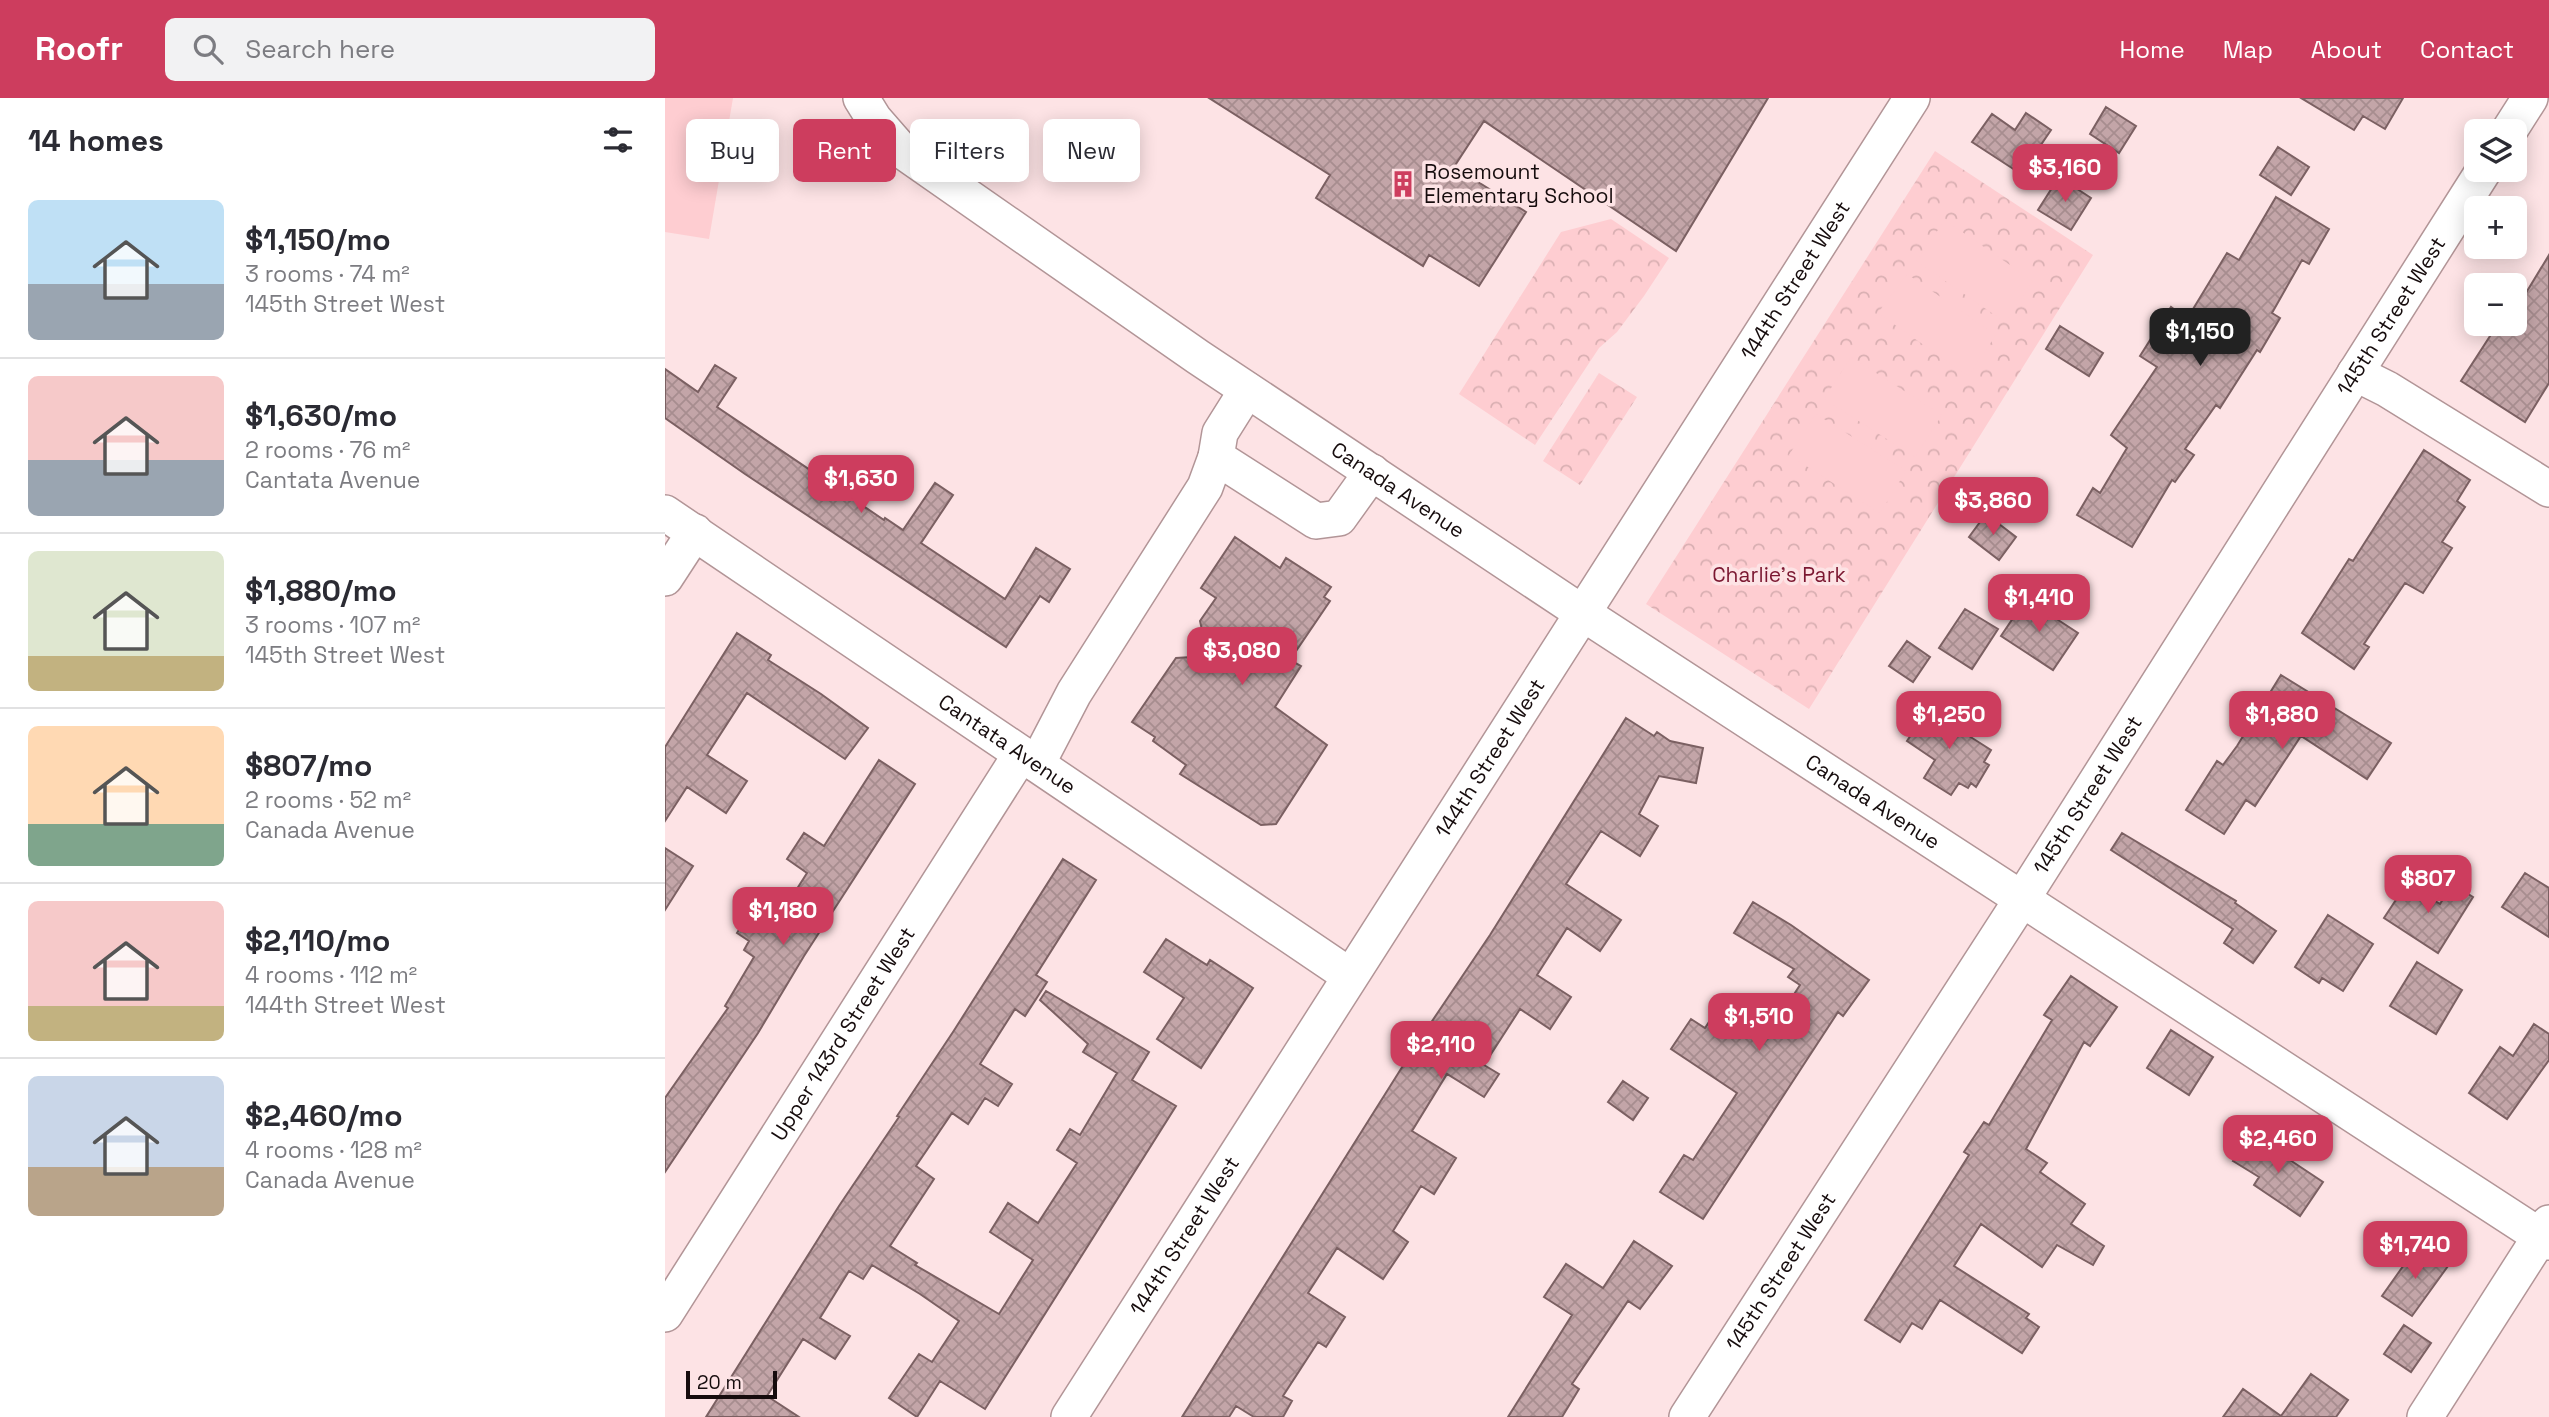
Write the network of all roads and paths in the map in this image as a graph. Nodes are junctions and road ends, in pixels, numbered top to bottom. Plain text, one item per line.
1 (860, 98) edge
2 (1912, 98) edge
3 (2530, 98) edge
4 (2516, 119) edge
5 (2476, 182) edge
6 (2355, 373) junction
7 (1247, 390) junction
8 (1216, 457) junction
9 (1371, 472) junction
10 (2549, 489) edge
11 (665, 513) edge
12 (695, 532) junction
13 (665, 578) edge
14 (1584, 614) junction
15 (1029, 759) junction
16 (2022, 899) junction
17 (1350, 976) junction
18 (2546, 1234) edge
19 (665, 1314) edge
20 (1069, 1417) edge
21 (1687, 1417) edge
22 (2425, 1417) edge

1 - 7 street, Canada Avenue
2 - 14 street, 144th Street West
3 - 4 street
5 - 6 street, 145th Street West
6 - 10 street
6 - 16 street, 145th Street West
7 - 8 street, Upper 143rd Street West
7 - 9 street, Canada Avenue
8 - 9 street
8 - 15 street, Upper 143rd Street West
9 - 14 street, Canada Avenue
11 - 12 street, Cantata Avenue
12 - 13 street
12 - 15 street, Cantata Avenue
14 - 16 street, Canada Avenue
14 - 17 street, 144th Street West
15 - 17 street, Cantata Avenue
15 - 19 street, Upper 143rd Street West
16 - 18 street, Canada Avenue
16 - 21 street, 145th Street West
17 - 20 street, 144th Street West
18 - 22 street

